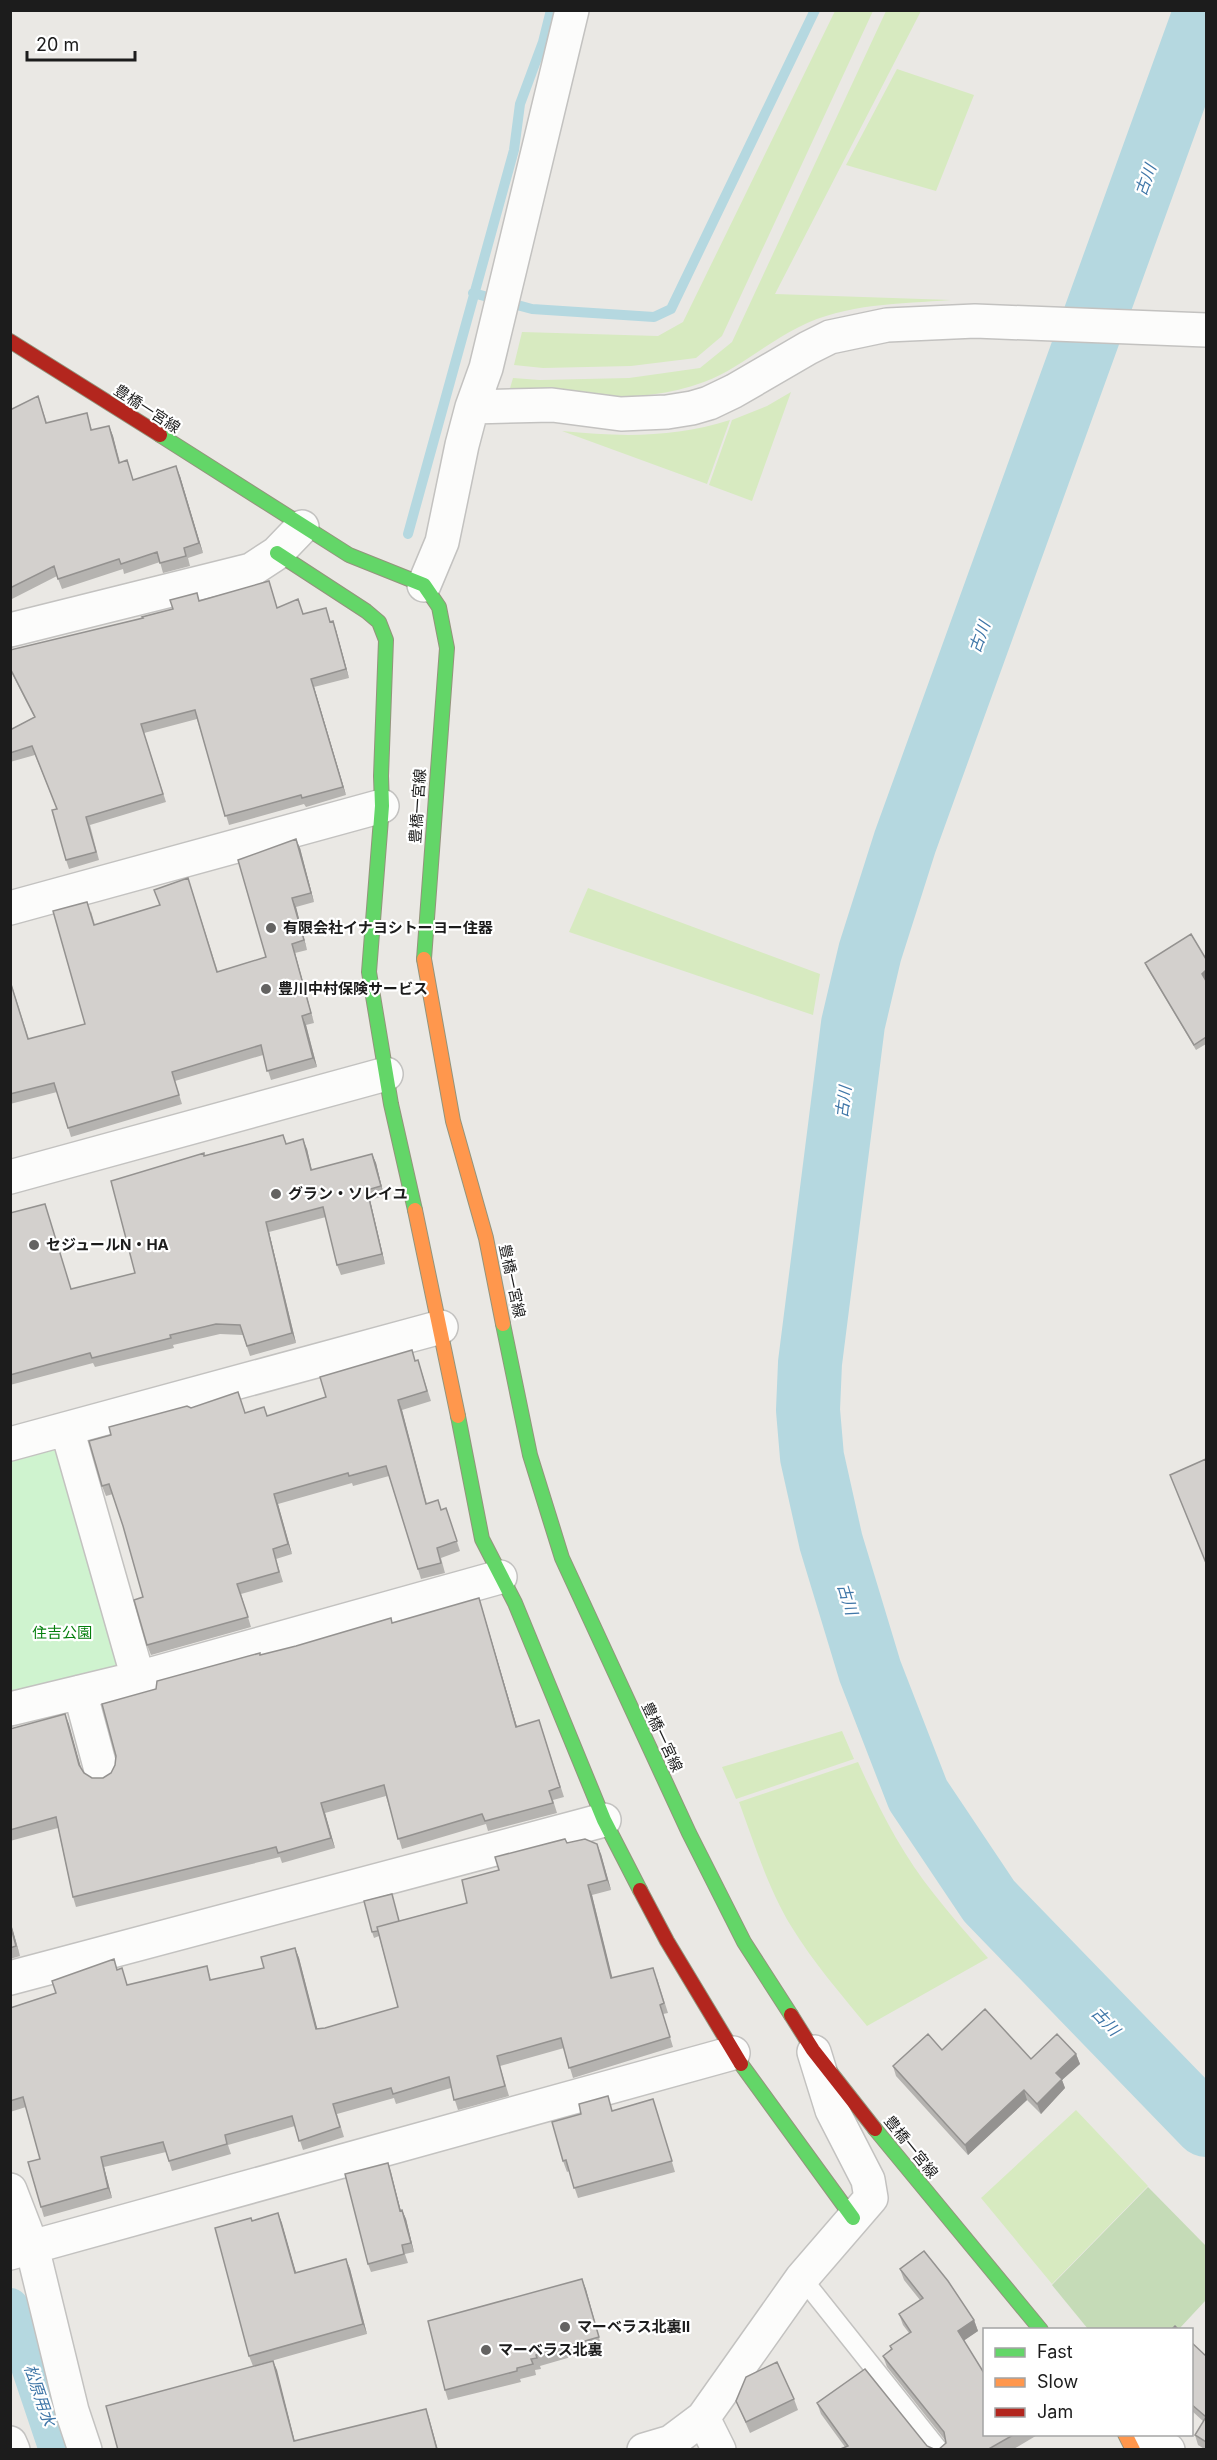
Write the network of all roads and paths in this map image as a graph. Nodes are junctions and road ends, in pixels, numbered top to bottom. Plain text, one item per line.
1 (572, 10) edge
2 (1206, 330) edge
3 (10, 341) edge
4 (472, 407) junction
5 (302, 527) junction
6 (277, 553) junction
7 (424, 585) junction
8 (10, 630) edge
9 (382, 806) junction
10 (10, 908) edge
11 (386, 1074) junction
12 (10, 1177) edge
13 (441, 1327) junction
14 (68, 1429) junction
15 (10, 1444) edge
16 (500, 1577) junction
17 (138, 1678) junction
18 (80, 1692) junction
19 (10, 1709) edge
20 (101, 1770) dead end
21 (604, 1820) junction
22 (10, 1978) edge
23 (813, 2050) junction
24 (733, 2053) junction
25 (10, 2190) edge
26 (853, 2218) junction
27 (21, 2250) edge
28 (802, 2278) junction
29 (1039, 2328) edge
30 (703, 2418) junction
31 (1126, 2436) edge
32 (1141, 2436) edge
33 (10, 2443) edge
34 (13, 2450) edge
35 (85, 2450) edge
36 (644, 2450) edge
37 (719, 2450) edge
38 (939, 2450) edge
39 (1133, 2450) edge
40 (1167, 2450) edge

1 - 4 street
2 - 4 street
3 - 5 main road, 豊橋一宮線
4 - 7 street
5 - 6 street
5 - 7 main road, 豊橋一宮線
6 - 8 street
6 - 9 main road
7 - 23 main road, 豊橋一宮線
9 - 10 street
9 - 11 main road
11 - 12 street
11 - 13 main road
13 - 14 street
13 - 16 main road
14 - 15 street
14 - 17 street
16 - 17 street
16 - 21 main road
17 - 18 street
18 - 19 street
18 - 20 street
21 - 22 street
21 - 24 main road
23 - 26 street
23 - 29 main road, 豊橋一宮線
24 - 26 main road
24 - 27 street
25 - 27 street
26 - 28 street
27 - 35 street
28 - 30 street
28 - 38 lane
30 - 36 street
30 - 37 street
31 - 39 main road
32 - 40 street
33 - 34 street

